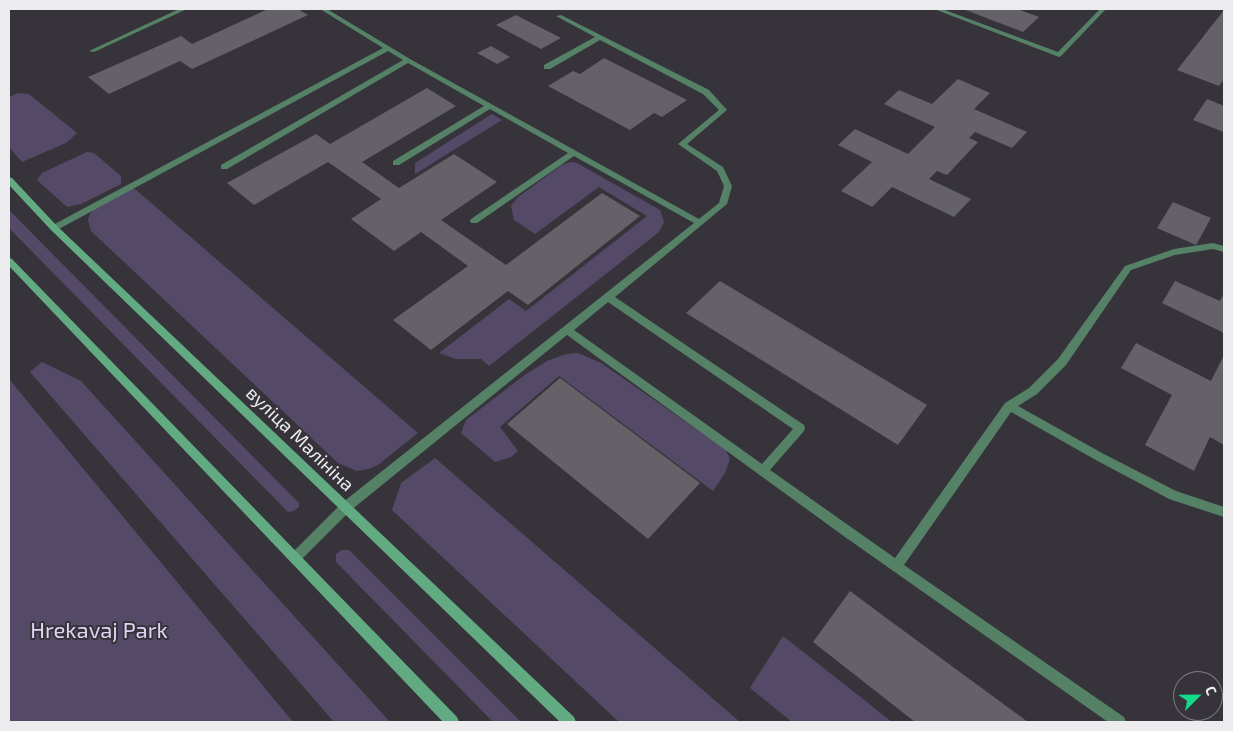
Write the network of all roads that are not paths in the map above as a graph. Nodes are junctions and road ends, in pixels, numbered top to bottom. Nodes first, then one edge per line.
1 (184, 9) edge
2 (323, 9) edge
3 (937, 9) edge
4 (1103, 9) edge
5 (559, 16) dead end
6 (600, 37) junction
7 (388, 48) junction
8 (92, 51) dead end
9 (408, 60) junction
10 (547, 67) dead end
11 (491, 105) junction
12 (574, 153) junction
13 (396, 163) dead end
14 (224, 167) dead end
15 (9, 180) edge
16 (474, 220) dead end
17 (700, 223) junction
18 (54, 228) junction
19 (1224, 249) edge
20 (9, 261) edge
21 (608, 297) junction
22 (566, 329) junction
23 (1010, 406) junction
24 (763, 470) junction
25 (346, 507) junction
26 (1224, 512) edge
27 (295, 558) junction
28 (896, 566) junction
29 (452, 722) edge
30 (569, 722) edge
31 (1119, 722) edge

1 - 8 lane
2 - 7 lane
3 - 4 lane
5 - 6 lane
6 - 10 lane
6 - 17 lane
7 - 9 lane
7 - 18 lane
9 - 11 lane
9 - 14 lane
11 - 12 lane
11 - 13 lane
12 - 16 lane
12 - 17 lane
15 - 18 main road, вуліца Малініна
17 - 21 lane
18 - 25 main road, вуліца Малініна
19 - 23 lane
20 - 27 main road
21 - 22 lane
21 - 24 lane
22 - 24 lane
22 - 25 lane
23 - 26 lane
23 - 28 lane
24 - 28 lane
25 - 27 lane
25 - 30 main road, вуліца Малініна
27 - 29 main road
28 - 31 lane

